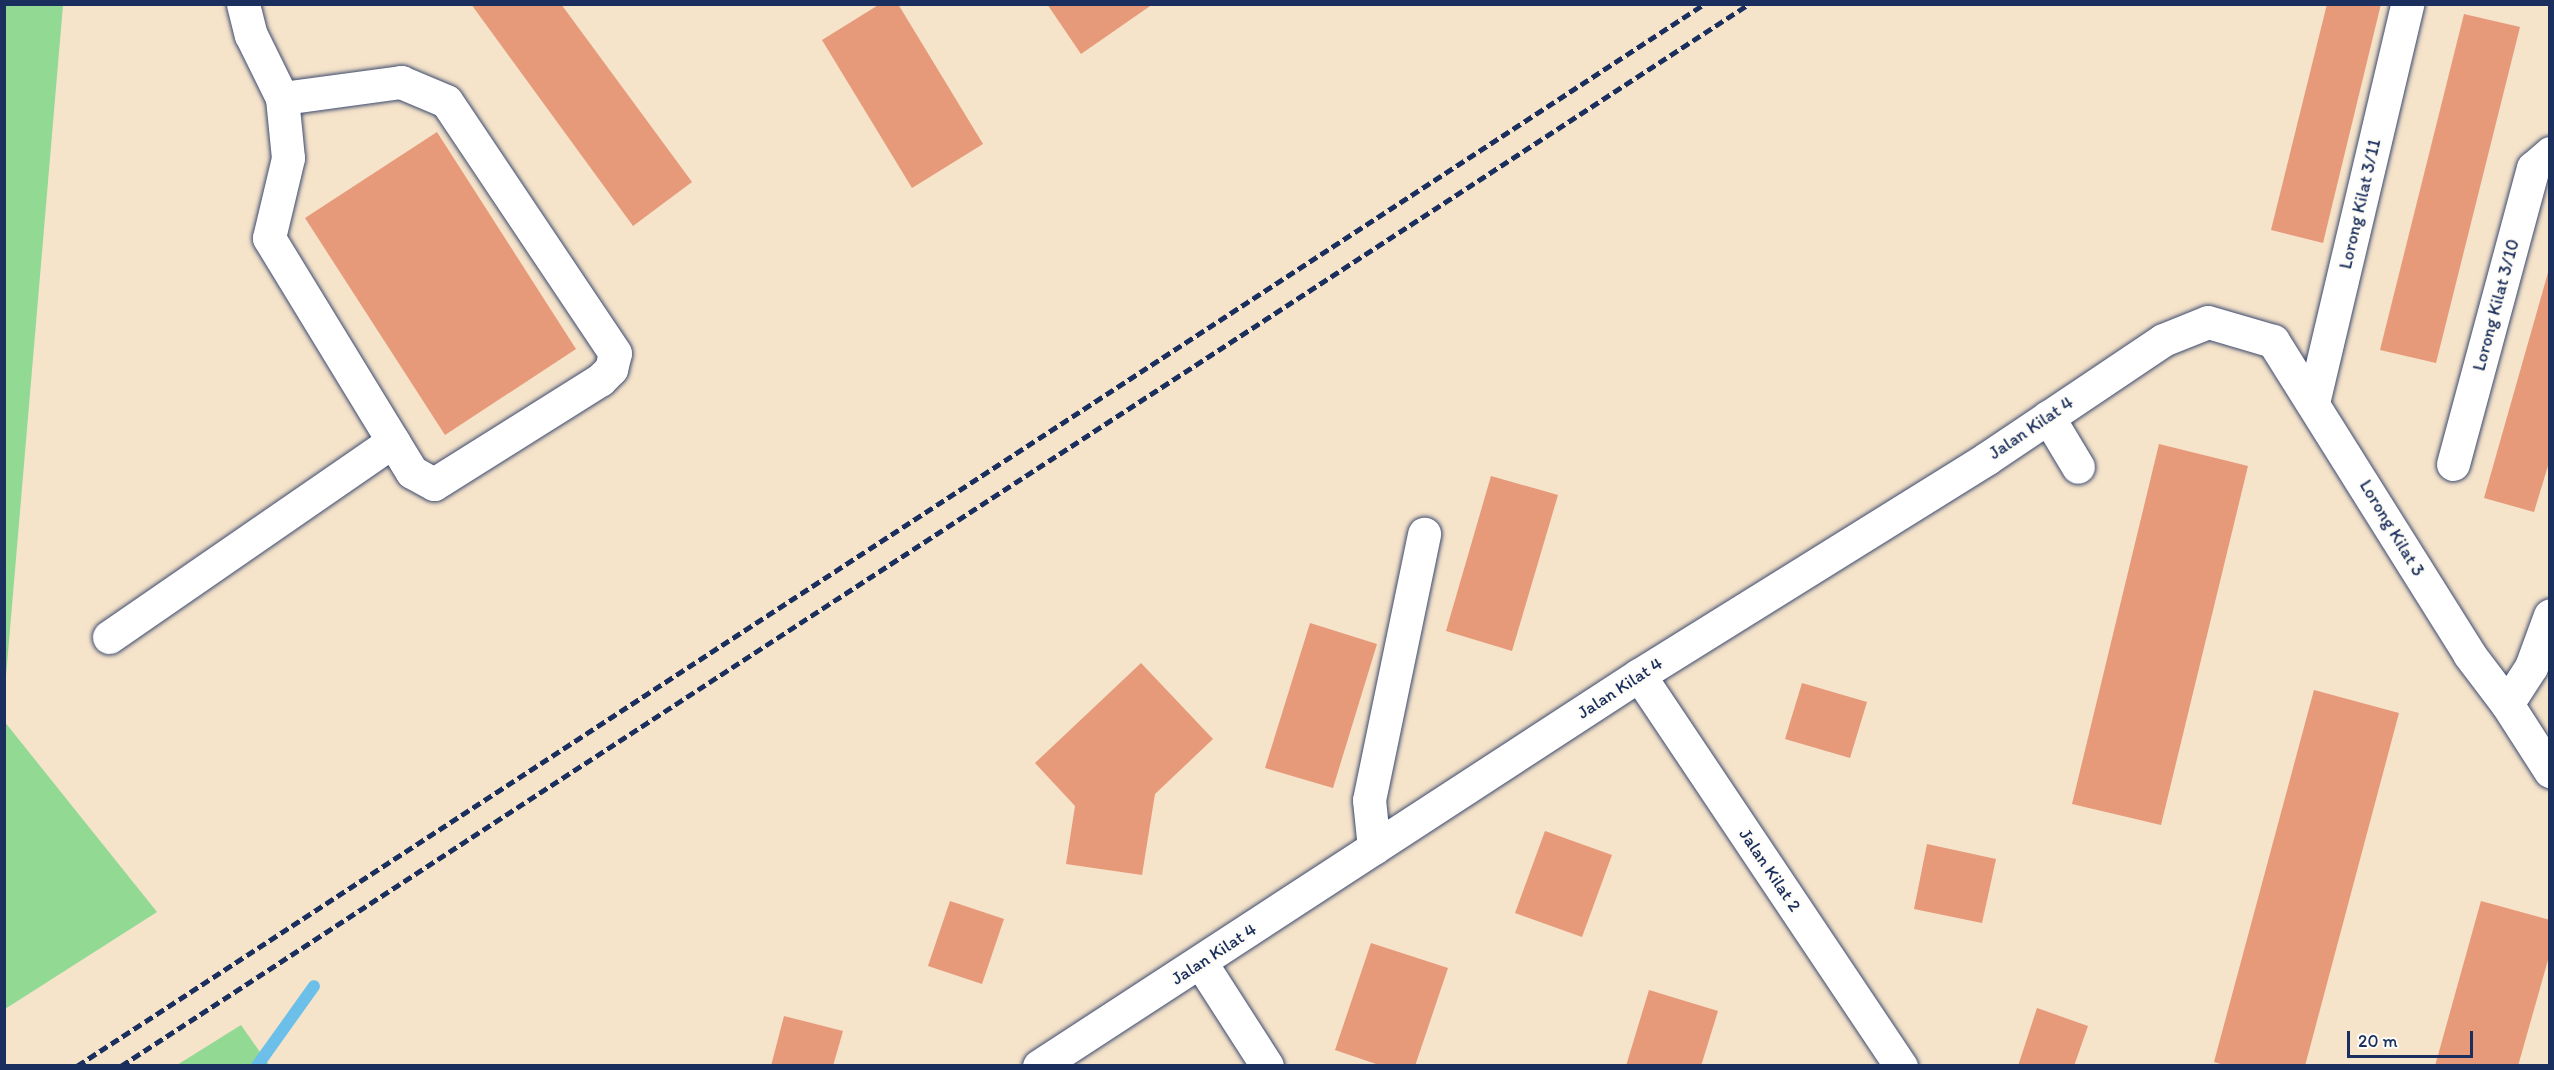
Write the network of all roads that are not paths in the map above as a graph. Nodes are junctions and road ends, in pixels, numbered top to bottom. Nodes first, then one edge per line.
1 (243, 4) edge
2 (2407, 4) edge
3 (282, 98) junction
4 (2550, 153) edge
5 (2208, 322) joint
6 (2313, 403) junction
7 (2048, 417) junction
8 (393, 441) junction
9 (2454, 464) dead end
10 (2078, 467) dead end
11 (1424, 534) dead end
12 (2550, 615) edge
13 (109, 638) dead end
14 (1639, 675) junction
15 (2507, 704) junction
16 (2550, 771) edge
17 (1374, 848) junction
18 (1201, 963) junction
19 (1038, 1065) edge
20 (1267, 1065) edge
21 (1901, 1065) edge

1 - 3 street
2 - 6 street, Lorong Kilat 3/11
3 - 8 street
3 - 8 street
4 - 9 street, Lorong Kilat 3/10
5 - 6 street, Lorong Kilat 3
5 - 7 street, Jalan Kilat 4
6 - 15 street, Lorong Kilat 3
7 - 10 street
7 - 14 street, Jalan Kilat 4
8 - 13 street
11 - 17 street
12 - 15 street
14 - 17 street, Jalan Kilat 4
14 - 21 street, Jalan Kilat 2
15 - 16 street, Lorong Kilat 3
17 - 18 street, Jalan Kilat 4
18 - 19 street, Jalan Kilat 4
18 - 20 street

